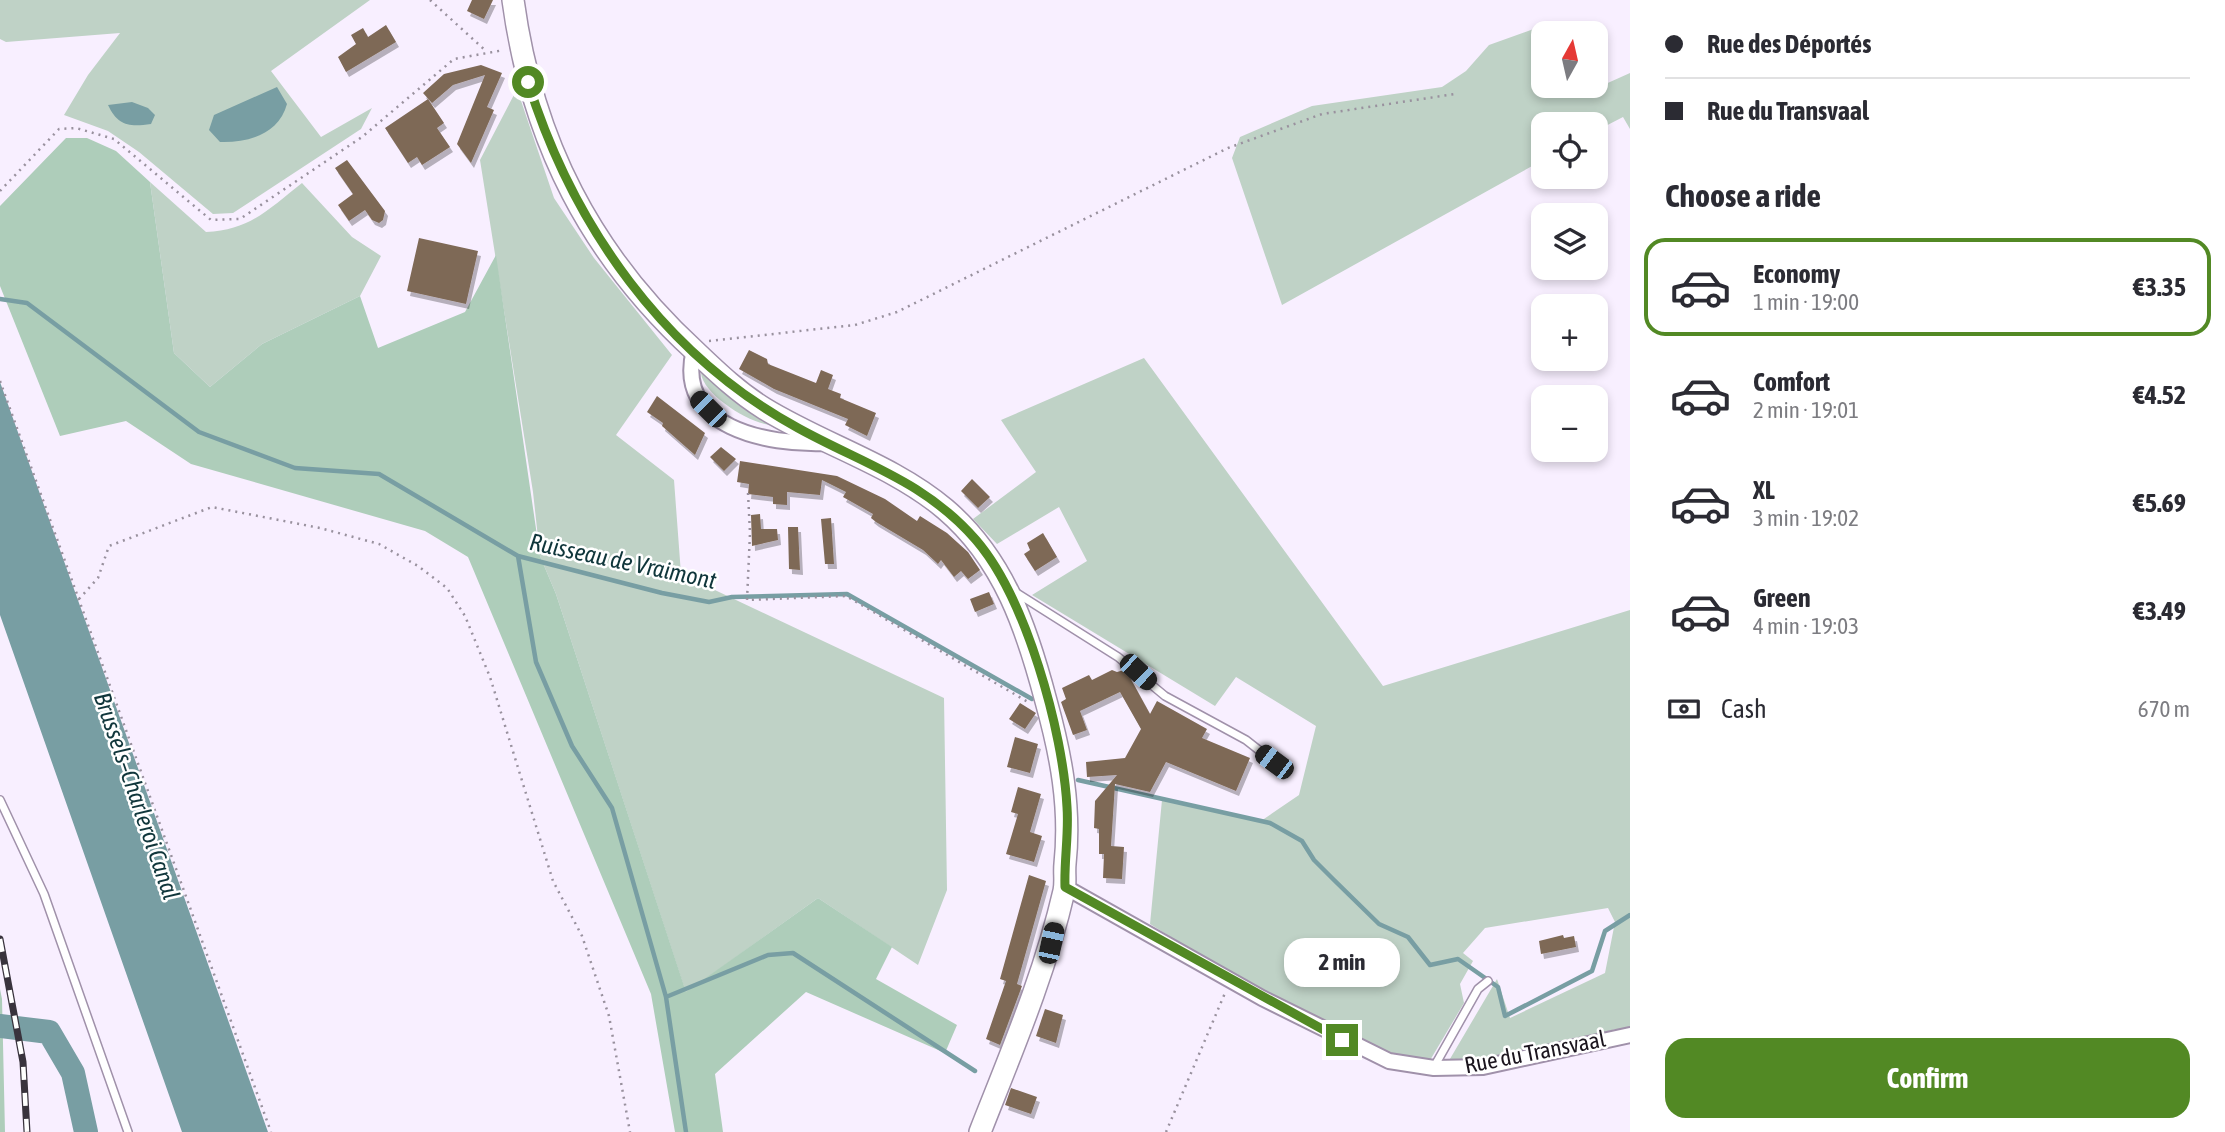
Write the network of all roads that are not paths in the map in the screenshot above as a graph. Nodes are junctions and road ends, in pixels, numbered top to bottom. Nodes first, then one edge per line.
1 (513, 0) edge
2 (694, 350) junction
3 (827, 443) junction
4 (1008, 588) junction
5 (1274, 762) dead end
6 (0, 800) edge
7 (1065, 887) junction
8 (1488, 981) dead end
9 (1630, 1035) edge
10 (1434, 1068) junction
11 (128, 1132) edge
12 (981, 1132) edge

1 - 2 street
2 - 3 street
2 - 3 street
3 - 4 street
4 - 5 lane
4 - 7 street
6 - 11 lane
7 - 10 street, Rue du Transvaal
7 - 12 street
8 - 10 lane
9 - 10 street, Rue du Transvaal

